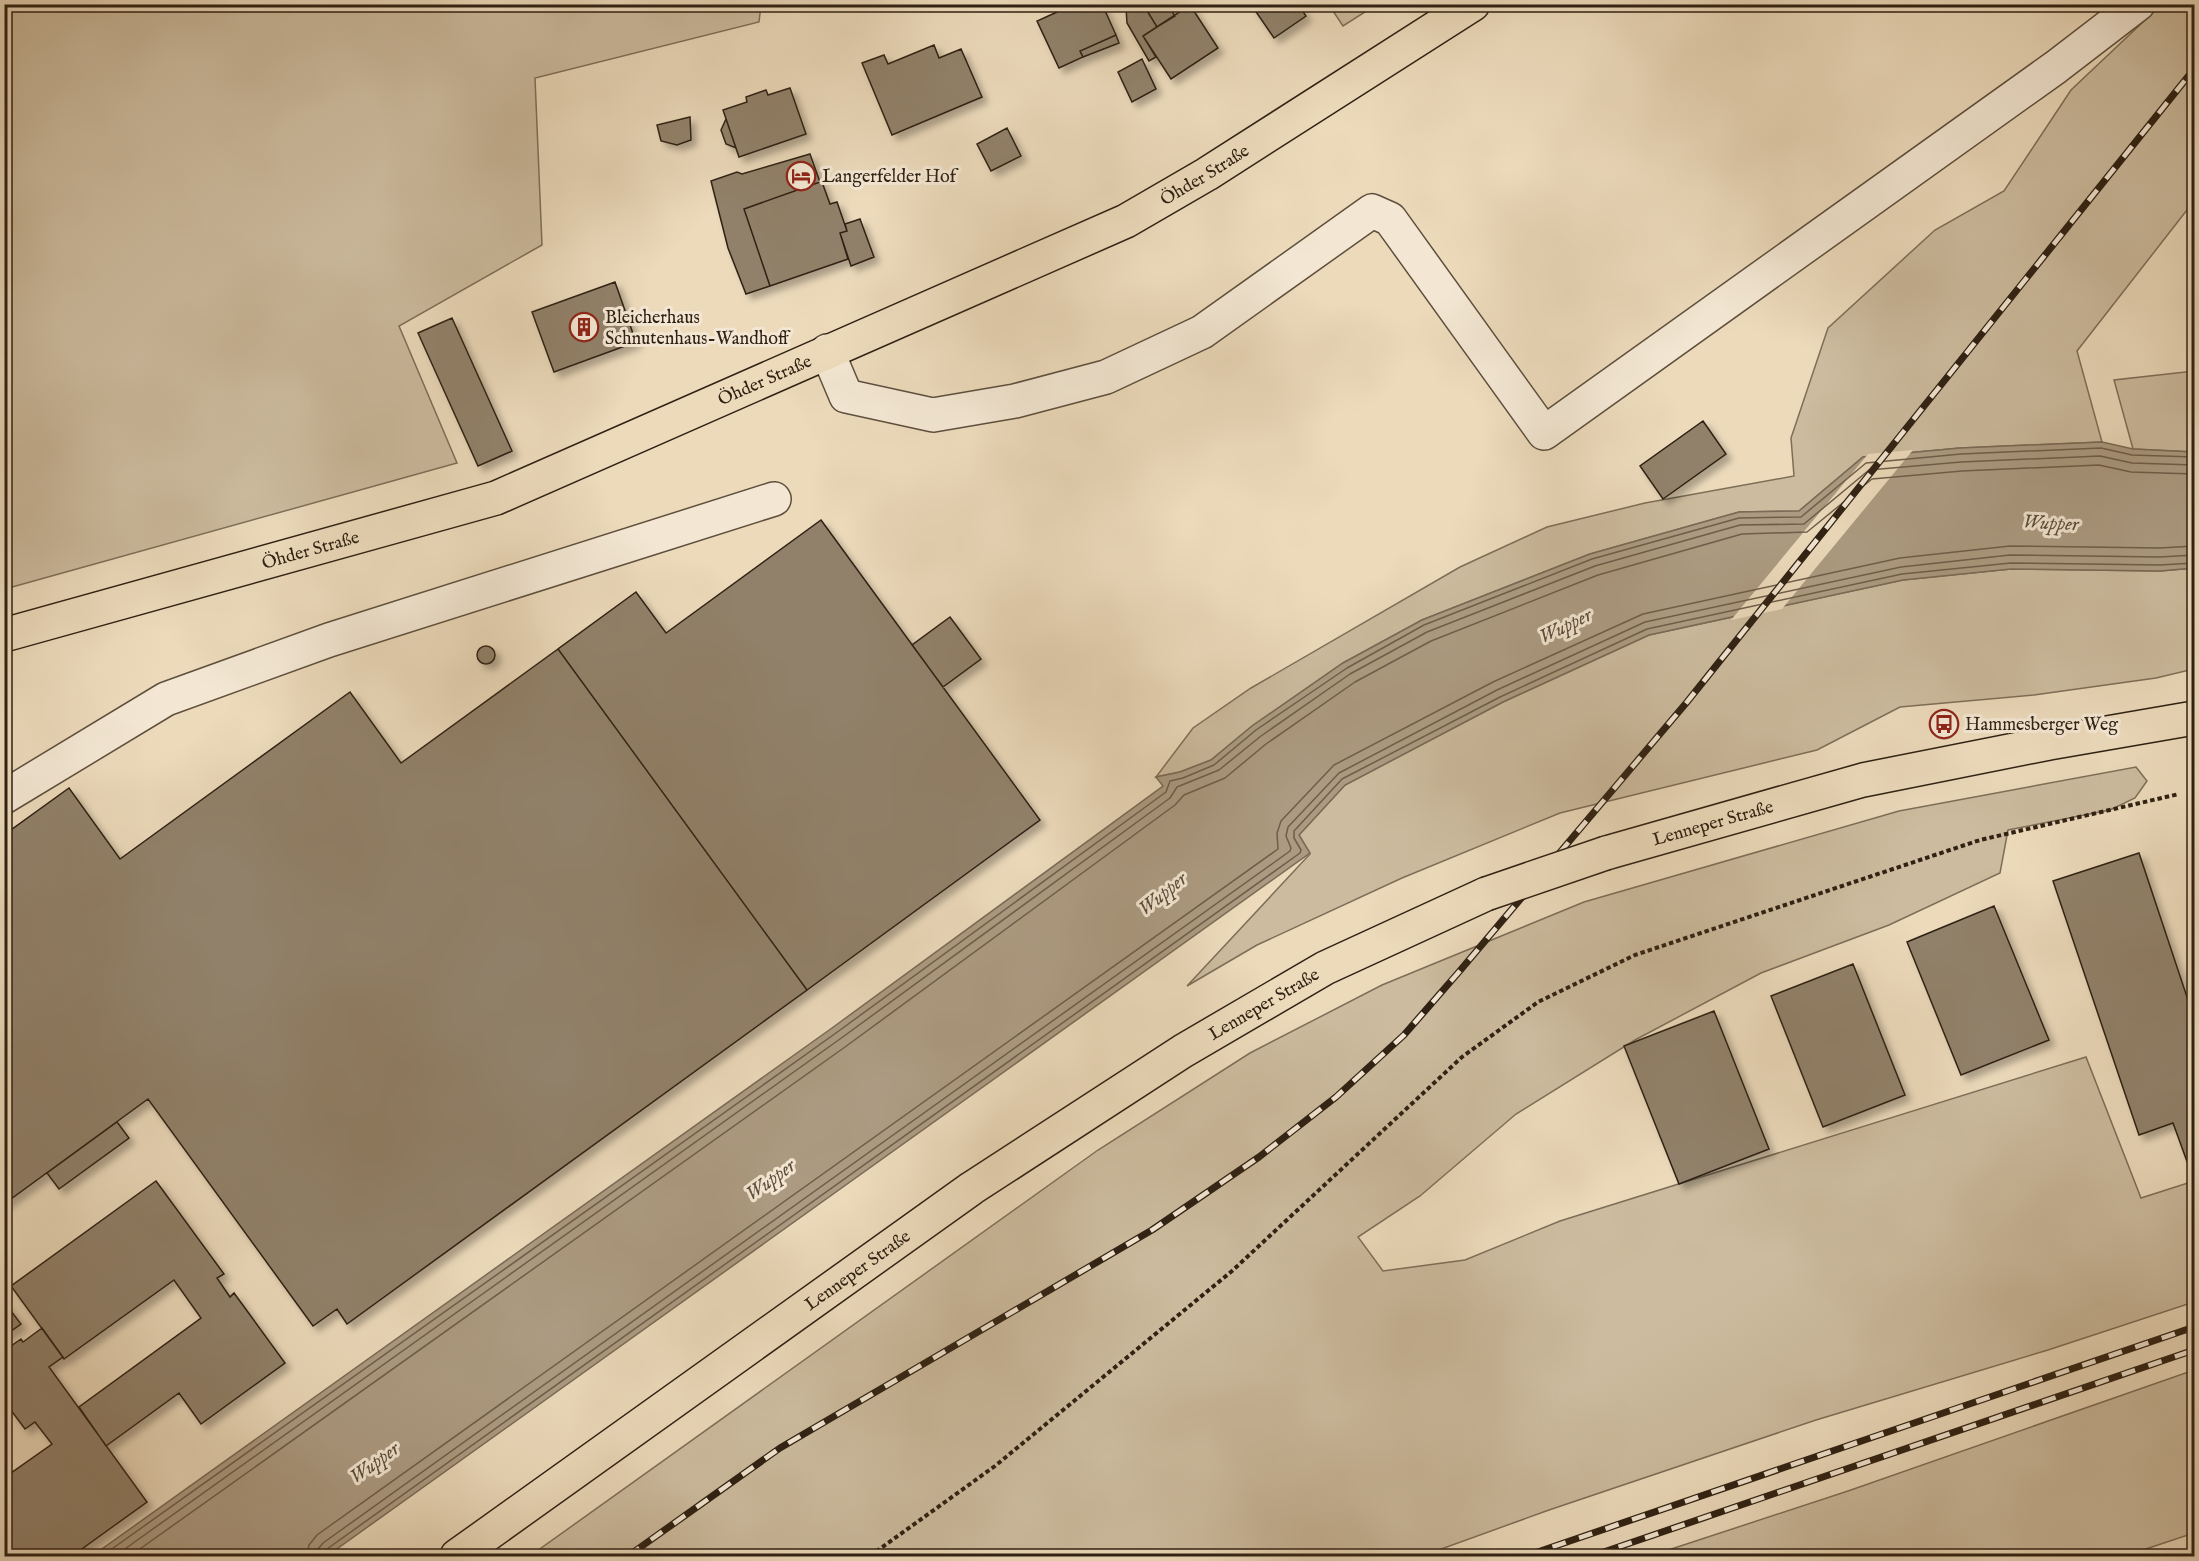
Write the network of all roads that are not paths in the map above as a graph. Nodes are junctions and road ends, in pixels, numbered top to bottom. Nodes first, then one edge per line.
1 (1473, 4) edge
2 (2138, 4) edge
3 (827, 351) junction
4 (774, 499) dead end
5 (4, 635) edge
6 (2194, 718) edge
7 (4, 797) edge
8 (457, 1557) edge

1 - 3 main road, Öhder Straße
2 - 3 lane
3 - 5 main road, Öhder Straße
4 - 7 lane
6 - 8 main road, Lenneper Straße, bridge

